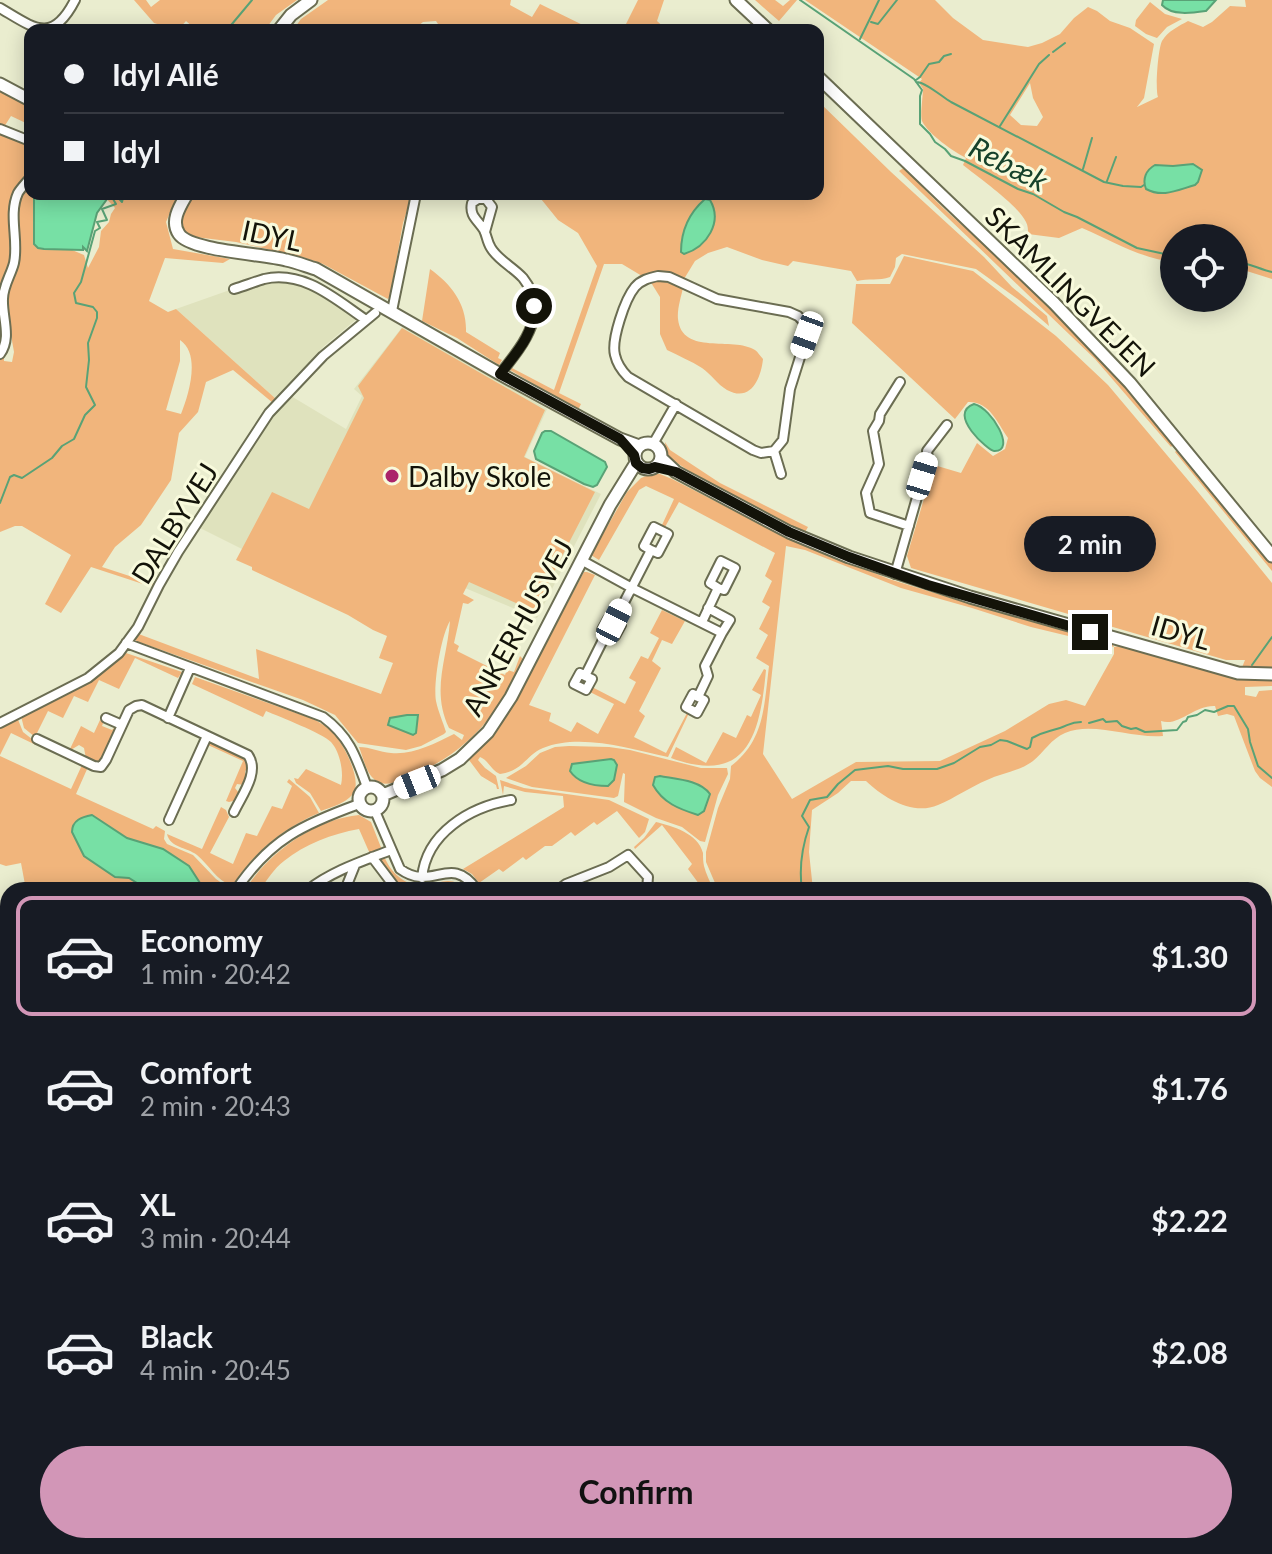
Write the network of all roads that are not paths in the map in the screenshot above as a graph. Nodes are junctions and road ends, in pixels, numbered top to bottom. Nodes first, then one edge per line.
1 (75, 0) edge
2 (311, 0) edge
3 (736, 0) edge
4 (0, 8) edge
5 (60, 22) joint
6 (29, 24) edge
7 (57, 24) edge
8 (284, 24) edge
9 (762, 24) edge
10 (824, 83) edge
11 (0, 84) edge
12 (24, 97) edge
13 (0, 129) edge
14 (24, 139) edge
15 (24, 186) edge
16 (184, 200) edge
17 (415, 200) edge
18 (485, 232) dead end
19 (234, 289) dead end
20 (392, 311) junction
21 (375, 313) dead end
22 (366, 320) junction
23 (0, 354) edge
24 (500, 374) junction
25 (900, 382) dead end
26 (676, 404) junction
27 (947, 425) dead end
28 (653, 444) joint
29 (774, 451) junction
30 (645, 460) junction
31 (781, 474) dead end
32 (909, 526) junction
33 (651, 550) dead end
34 (1272, 556) edge
35 (581, 560) junction
36 (895, 574) junction
37 (632, 588) junction
38 (718, 588) dead end
39 (708, 608) junction
40 (702, 622) junction
41 (722, 633) junction
42 (126, 643) junction
43 (190, 668) junction
44 (1272, 674) edge
45 (585, 676) dead end
46 (698, 697) dead end
47 (106, 718) dead end
48 (168, 718) junction
49 (0, 723) edge
50 (122, 725) junction
51 (207, 736) junction
52 (37, 739) dead end
53 (367, 787) junction
54 (500, 790) dead end
55 (383, 795) junction
56 (359, 804) junction
57 (375, 811) junction
58 (234, 812) dead end
59 (169, 820) dead end
60 (391, 850) junction
61 (372, 857) junction
62 (355, 865) junction
63 (422, 878) junction
64 (242, 882) edge
65 (320, 882) edge
66 (349, 882) edge
67 (391, 882) edge
68 (471, 882) edge
69 (571, 882) edge
70 (648, 882) edge

1 - 5 street
2 - 8 street
3 - 9 street
4 - 6 street
5 - 7 street
10 - 34 street, SKAMLINGVEJEN
11 - 12 street
13 - 14 street
15 - 23 street
16 - 20 street, IDYL
17 - 20 street
18 - 24 street
19 - 22 street
20 - 24 street, IDYL
21 - 22 street, DALBYVEJ
22 - 42 street, DALBYVEJ
24 - 30 street, IDYL
25 - 32 street
26 - 28 street
26 - 29 street
26 - 29 street
27 - 32 street
28 - 30 street
29 - 31 street
30 - 35 street, ANKERHUSVEJ
30 - 36 street, IDYL
32 - 36 street
33 - 37 street
35 - 37 street
35 - 55 street, ANKERHUSVEJ
36 - 44 street, IDYL
37 - 40 street
37 - 45 street
38 - 39 street
39 - 40 street
39 - 41 street
40 - 41 street
41 - 46 street
42 - 43 street
42 - 49 street, DALBYVEJ
43 - 48 street
43 - 53 street
47 - 50 street
48 - 50 street
48 - 51 street
50 - 52 street
51 - 58 street
51 - 59 street
53 - 55 street
53 - 56 street
54 - 63 street
55 - 57 street
56 - 57 street
56 - 64 street
57 - 60 street
60 - 61 street
60 - 63 street
61 - 62 street
61 - 67 street
62 - 65 street
62 - 66 street
63 - 68 street
69 - 70 street

